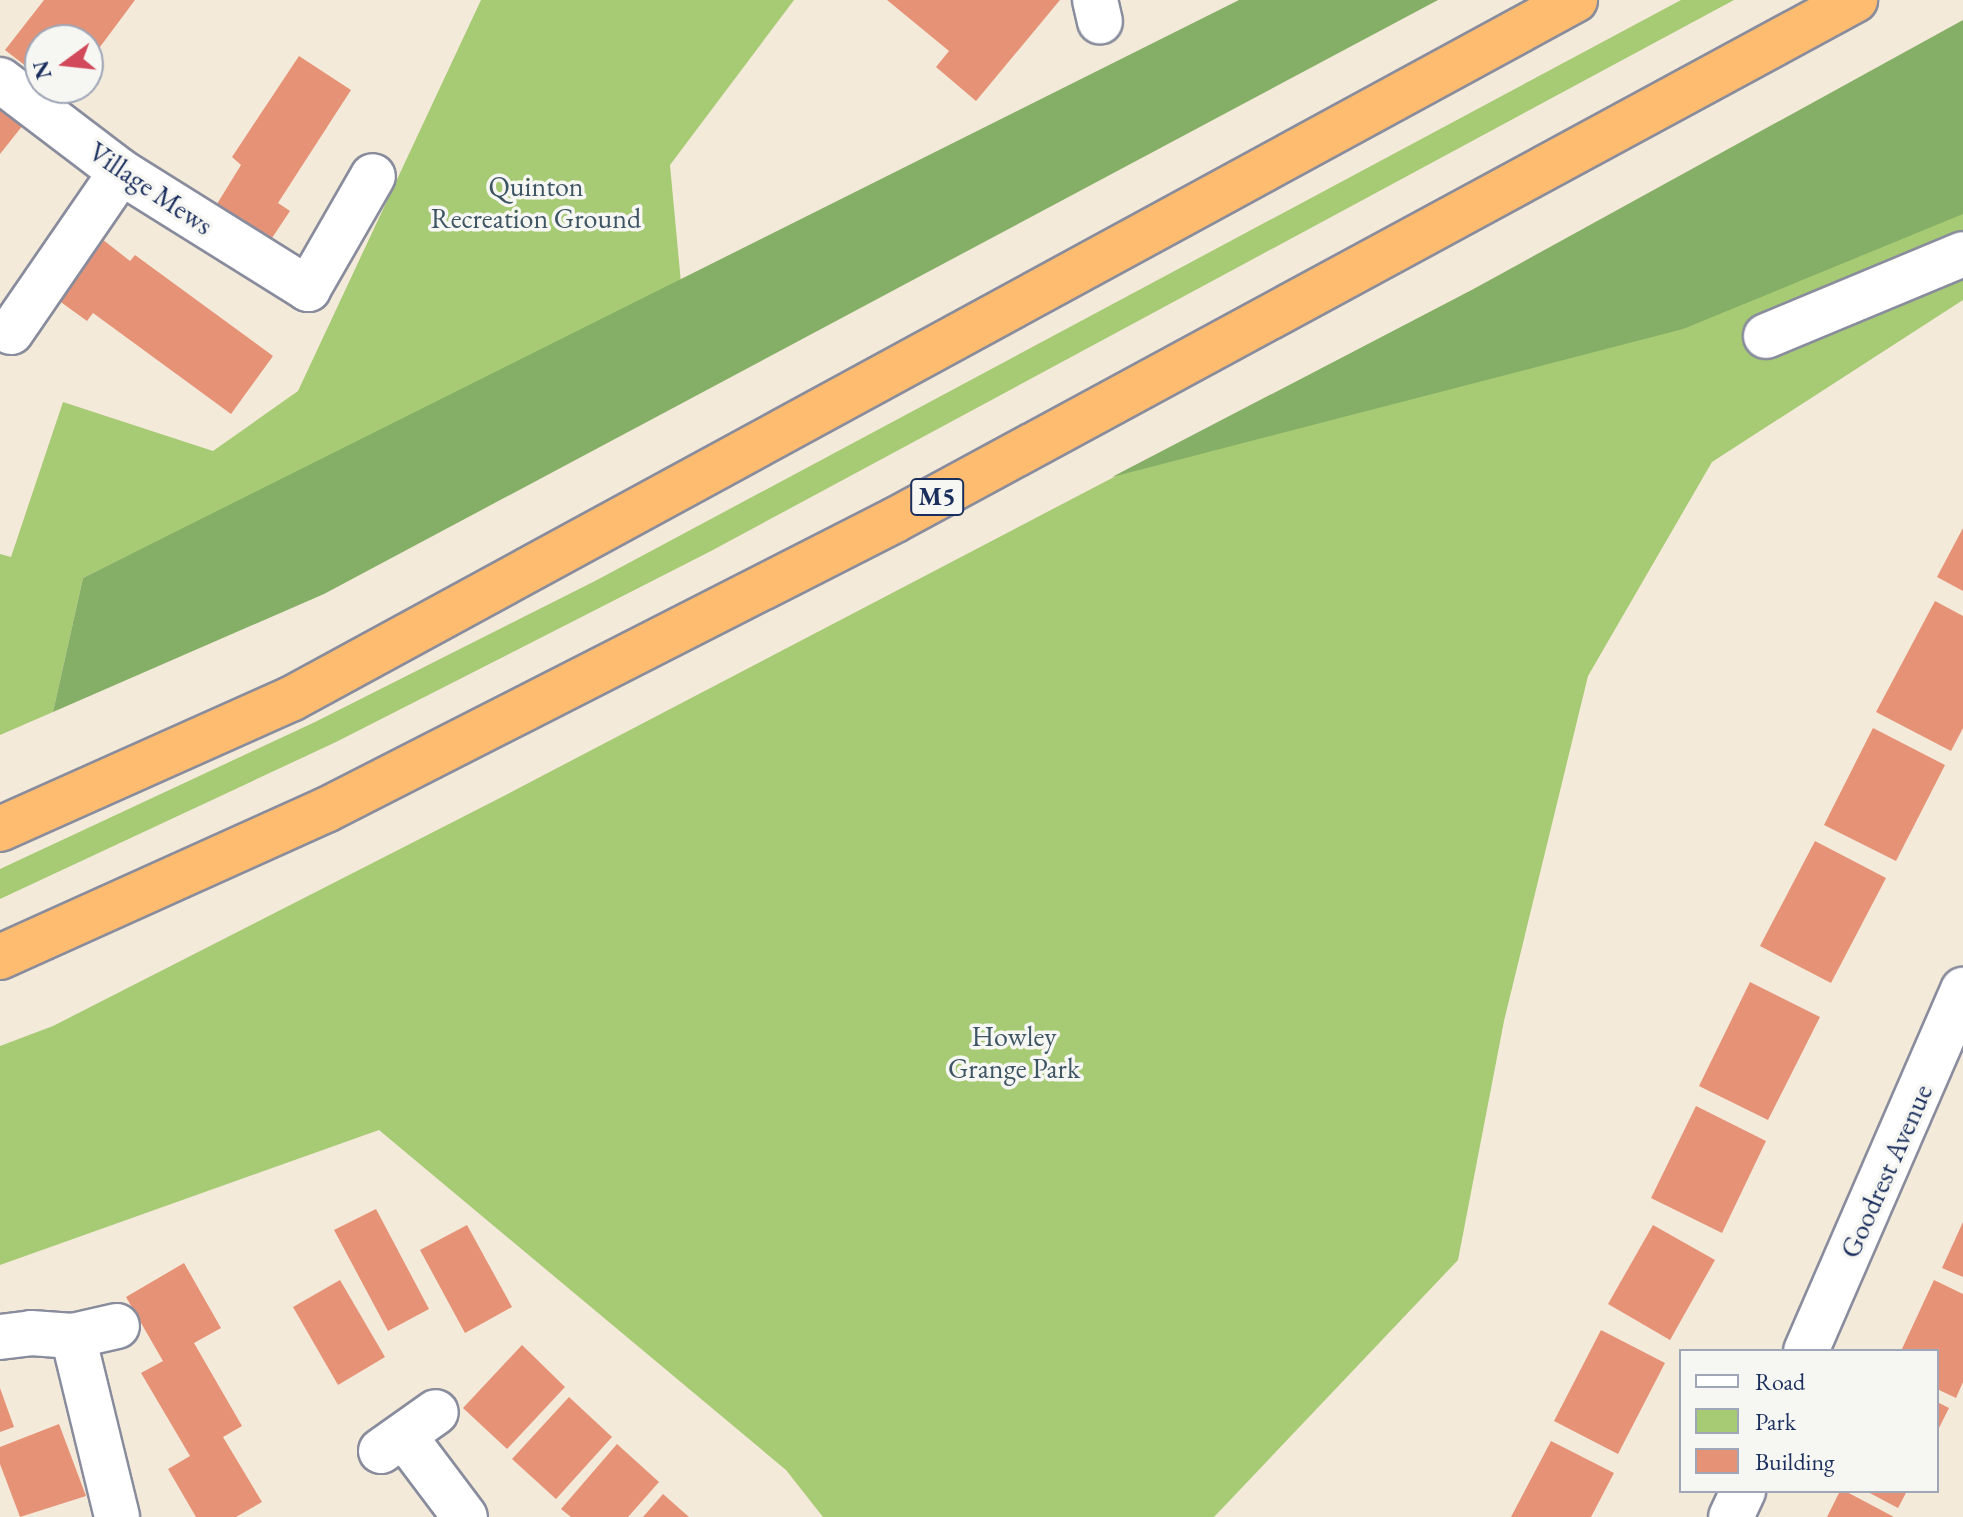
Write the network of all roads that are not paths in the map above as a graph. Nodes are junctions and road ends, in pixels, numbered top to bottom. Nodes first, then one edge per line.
1 (1575, 0) edge
2 (1855, 0) edge
3 (0, 80) edge
4 (121, 172) junction
5 (373, 176) dead end
6 (1963, 254) edge
7 (11, 332) dead end
8 (1766, 336) dead end
9 (0, 829) edge
10 (0, 957) edge
11 (1963, 990) edge
12 (117, 1326) dead end
13 (73, 1336) junction
14 (0, 1337) edge
15 (1807, 1349) edge
16 (406, 1433) dead end
17 (1742, 1493) edge
18 (117, 1517) edge
19 (465, 1517) edge
20 (1731, 1517) edge

1 - 9 highway
2 - 10 highway, M5
3 - 4 street, Village Mews
4 - 5 street, Village Mews
4 - 7 street
6 - 8 street
11 - 15 street, Goodrest Avenue
12 - 13 street
13 - 14 street
13 - 18 street
16 - 19 street
17 - 20 street

